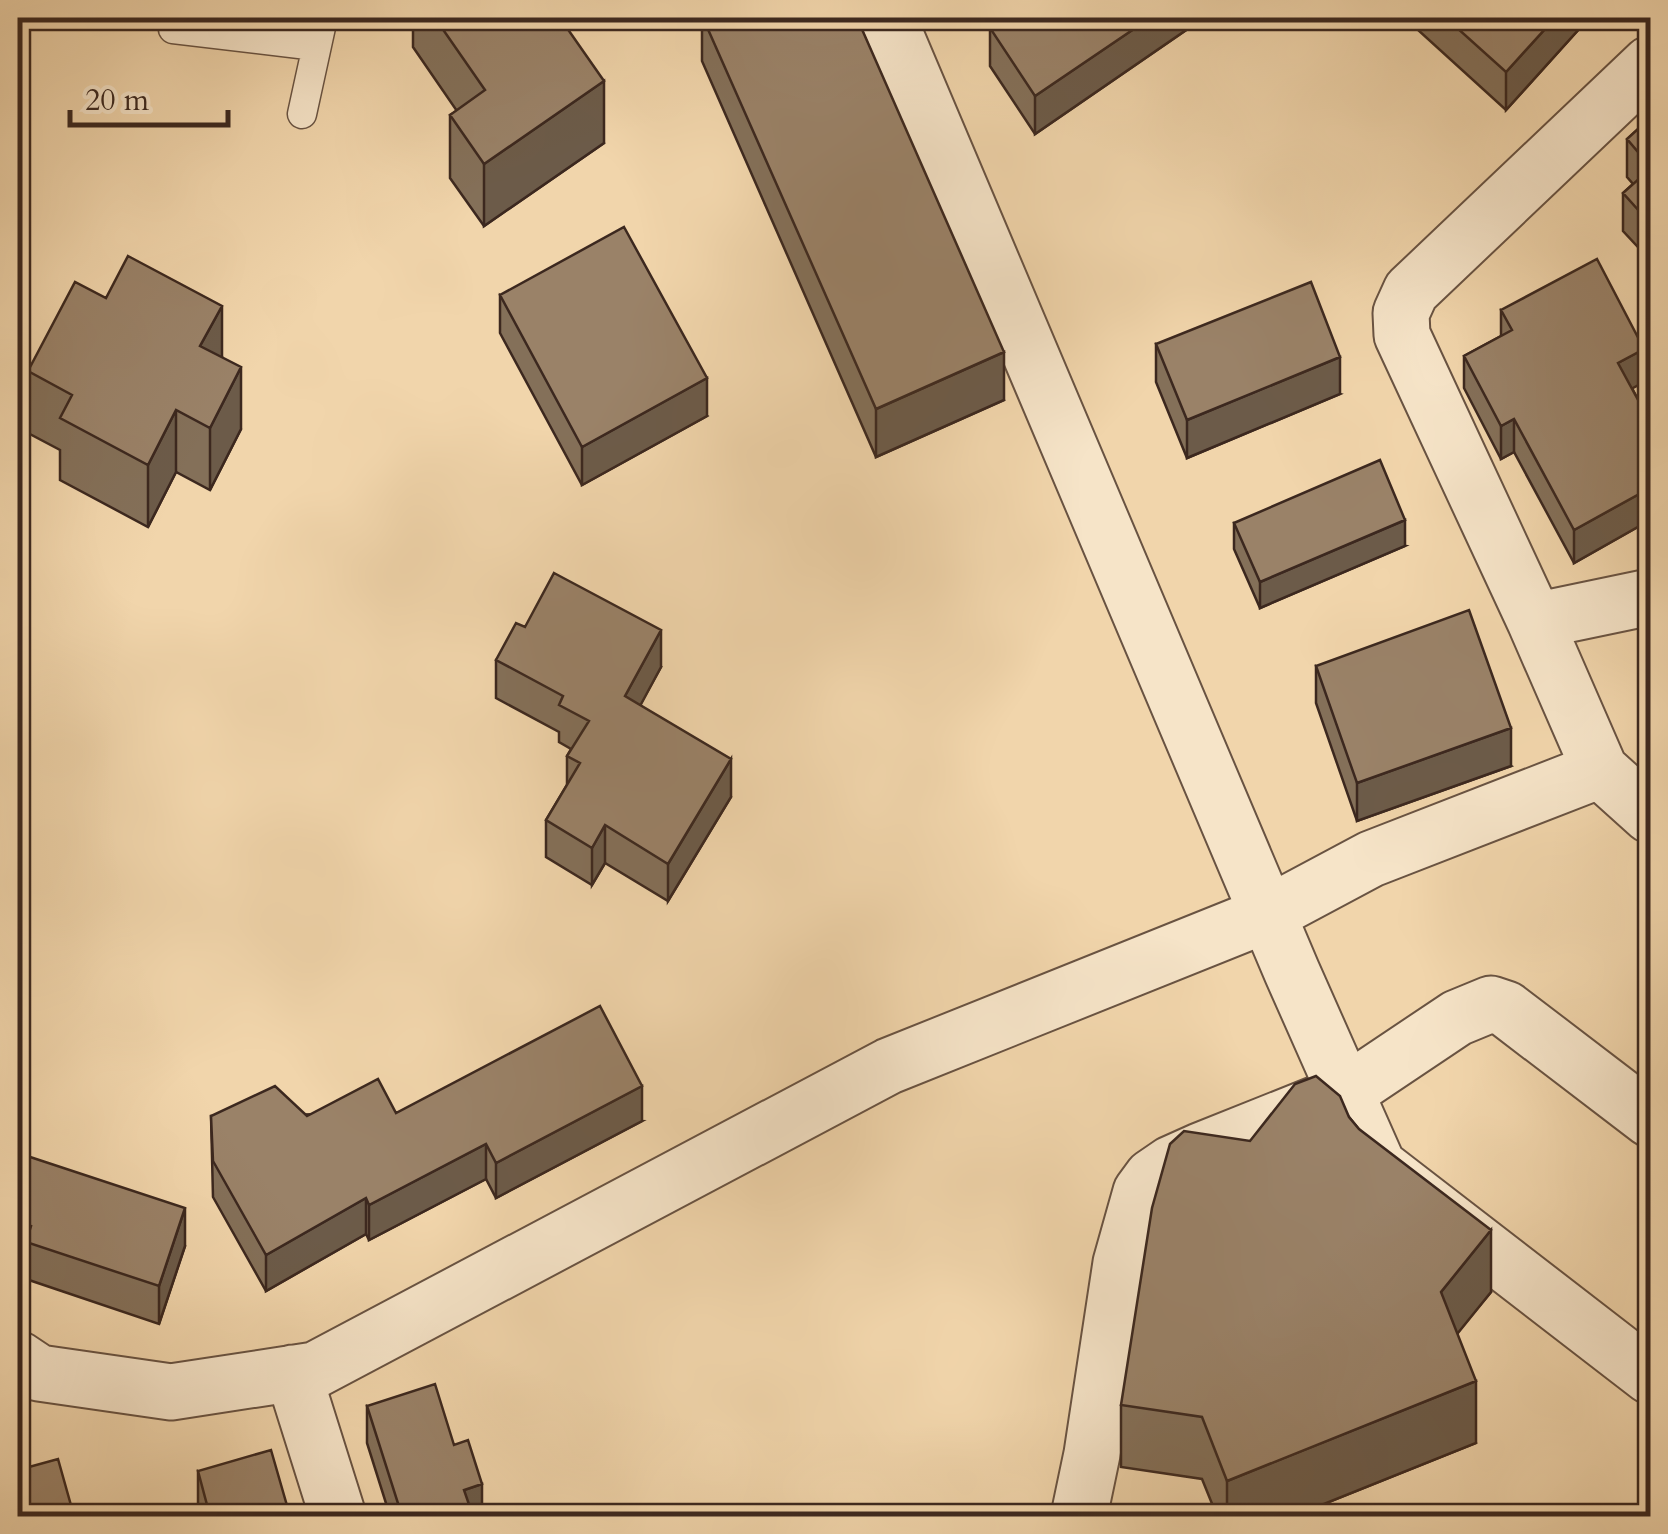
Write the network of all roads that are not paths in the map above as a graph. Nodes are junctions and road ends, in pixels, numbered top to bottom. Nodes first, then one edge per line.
1 (323, 18) edge
2 (888, 18) edge
3 (173, 29) dead end
4 (316, 46) junction
5 (1650, 64) edge
6 (302, 114) dead end
7 (1650, 597) edge
8 (1535, 621) junction
9 (1600, 770) junction
10 (1650, 816) edge
11 (1268, 914) junction
12 (1345, 1094) junction
13 (1650, 1120) edge
14 (18, 1359) edge
15 (292, 1373) junction
16 (1650, 1376) edge
17 (338, 1516) edge
18 (1079, 1516) edge

1 - 4 lane
2 - 11 street
3 - 4 lane
4 - 6 lane
5 - 8 street
7 - 8 street
8 - 9 street
9 - 10 street
9 - 11 street
11 - 12 street
11 - 15 street
12 - 13 street
12 - 16 street
12 - 18 street
14 - 15 street
15 - 17 street

